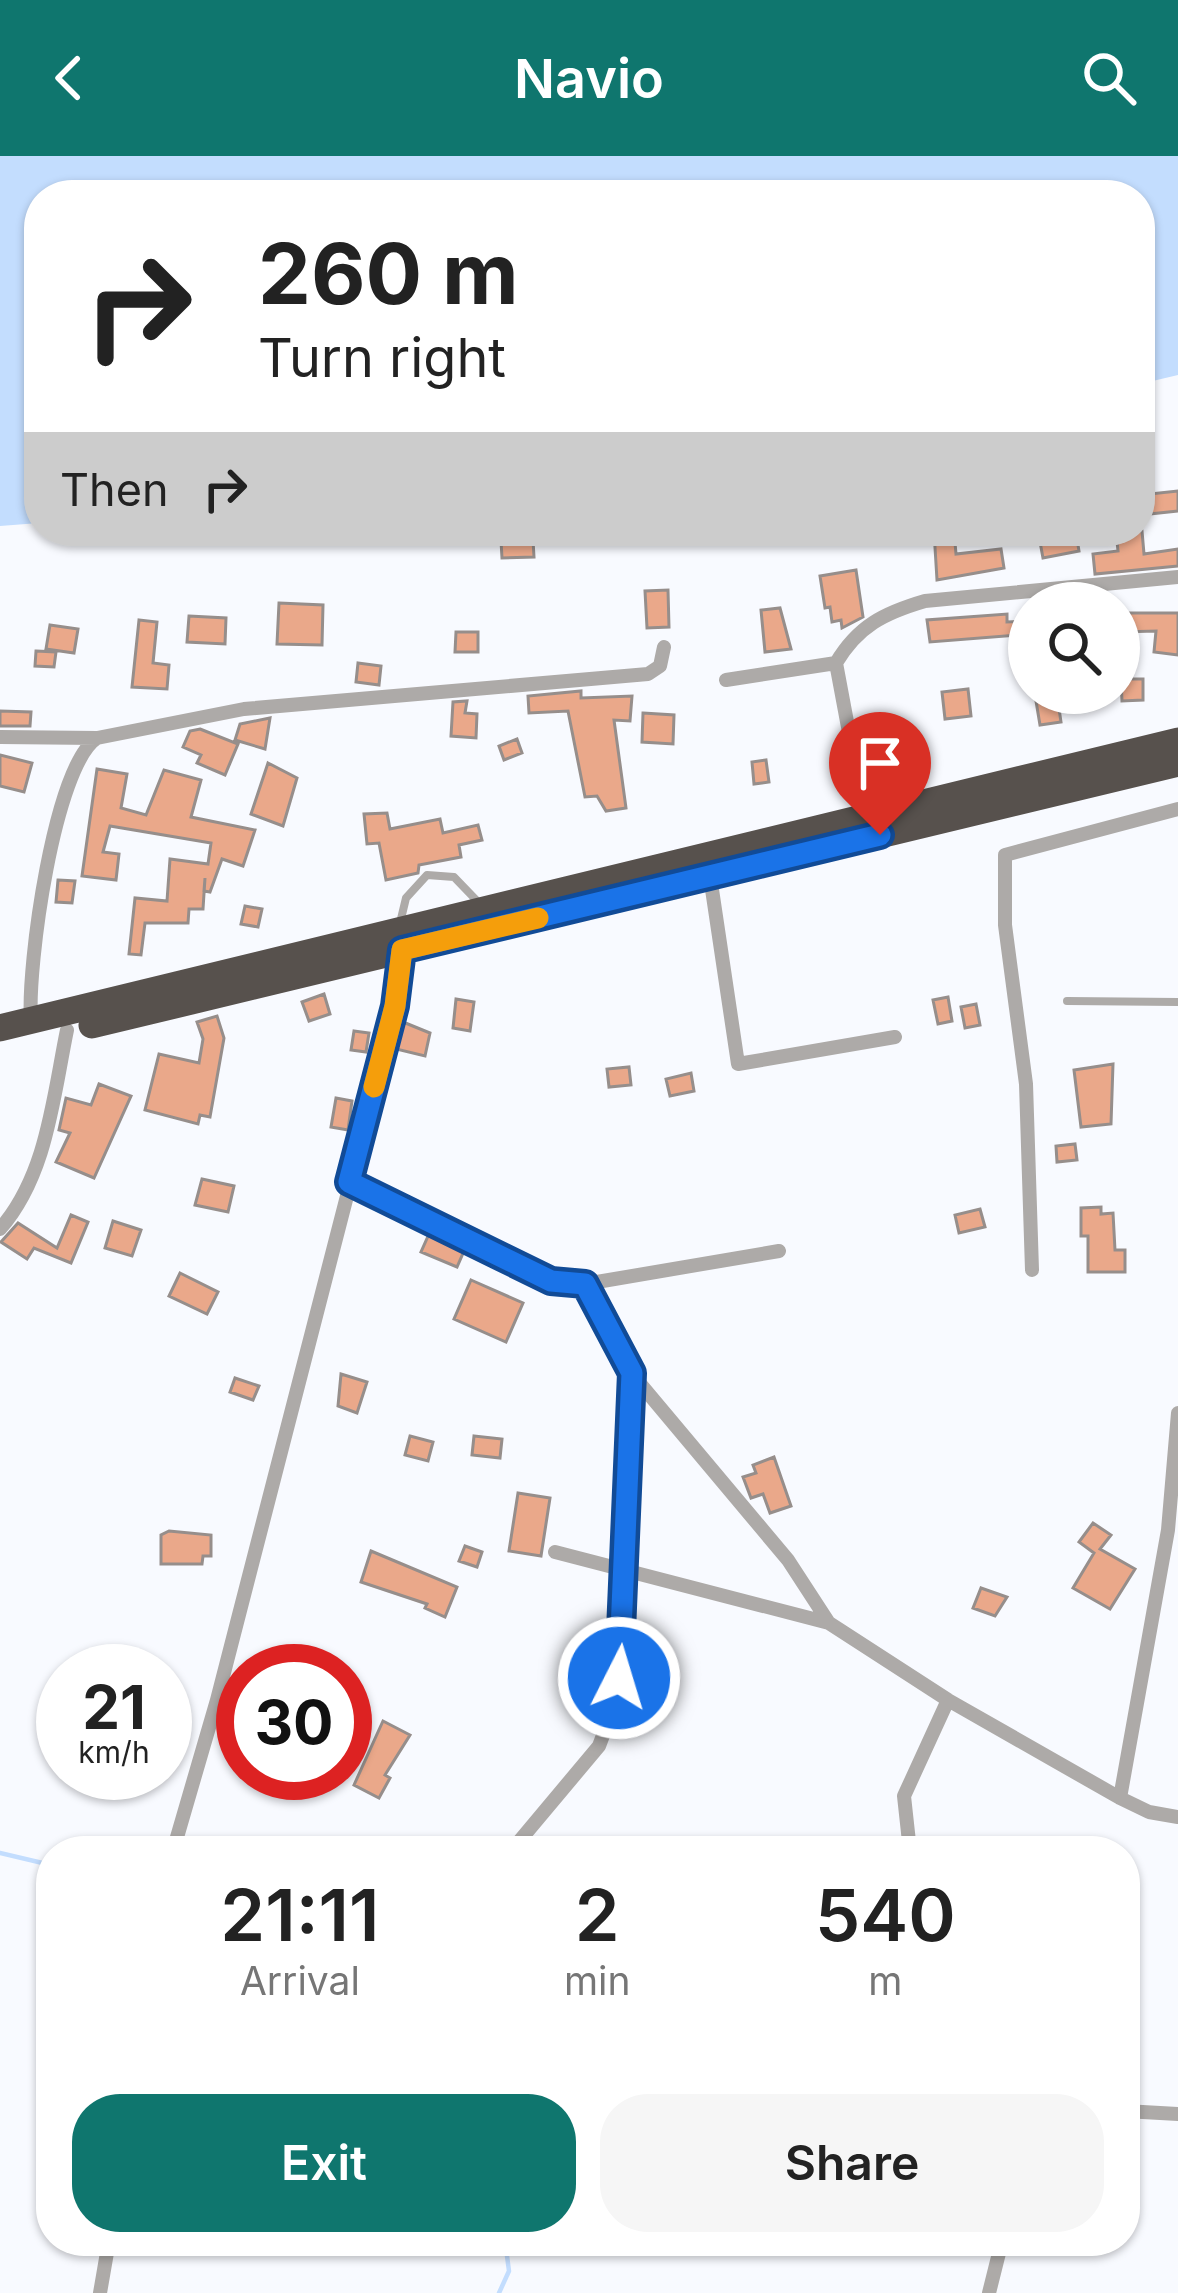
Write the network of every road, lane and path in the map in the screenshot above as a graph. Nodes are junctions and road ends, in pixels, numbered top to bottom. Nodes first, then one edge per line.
1 (1178, 577) edge
2 (664, 647) dead end
3 (836, 663) junction
4 (726, 680) dead end
5 (0, 737) edge
6 (97, 738) junction
7 (1178, 741) edge
8 (1178, 763) edge
9 (1178, 808) edge
10 (865, 818) junction
11 (710, 876) junction
12 (484, 910) junction
13 (400, 940) junction
14 (1067, 1001) dead end
15 (1178, 1001) edge
16 (31, 1020) junction
17 (0, 1028) edge
18 (68, 1030) junction
19 (895, 1037) dead end
20 (0, 1047) edge
21 (349, 1182) junction
22 (0, 1228) edge
23 (779, 1251) dead end
24 (1032, 1270) dead end
25 (585, 1284) junction
26 (632, 1373) junction
27 (1178, 1413) edge
28 (1173, 1529) edge
29 (555, 1552) dead end
30 (626, 1570) junction
31 (829, 1623) junction
32 (948, 1700) junction
33 (1120, 1798) junction
34 (1178, 1817) edge
35 (176, 1836) edge
36 (523, 1836) edge
37 (908, 1836) edge
38 (1140, 2112) edge
39 (1178, 2114) edge
40 (106, 2256) edge
41 (998, 2256) edge
42 (100, 2293) edge
43 (989, 2293) edge

1 - 3 street
2 - 6 street
3 - 4 street
3 - 10 street
5 - 6 street
6 - 16 street
7 - 10 highway
8 - 11 highway
9 - 24 street
10 - 12 highway
11 - 13 highway
11 - 19 street
12 - 13 highway
12 - 13 lane
13 - 16 highway
13 - 18 highway
13 - 21 street
14 - 15 lane
16 - 17 highway
18 - 20 highway
18 - 22 street
21 - 25 street
21 - 35 street
23 - 25 street
25 - 26 street
26 - 30 street
26 - 31 street
27 - 28 street
28 - 33 street
29 - 30 street
30 - 31 street
30 - 36 street
31 - 32 street
32 - 33 street
32 - 37 street
33 - 34 street
38 - 39 street
40 - 42 street
41 - 43 street

